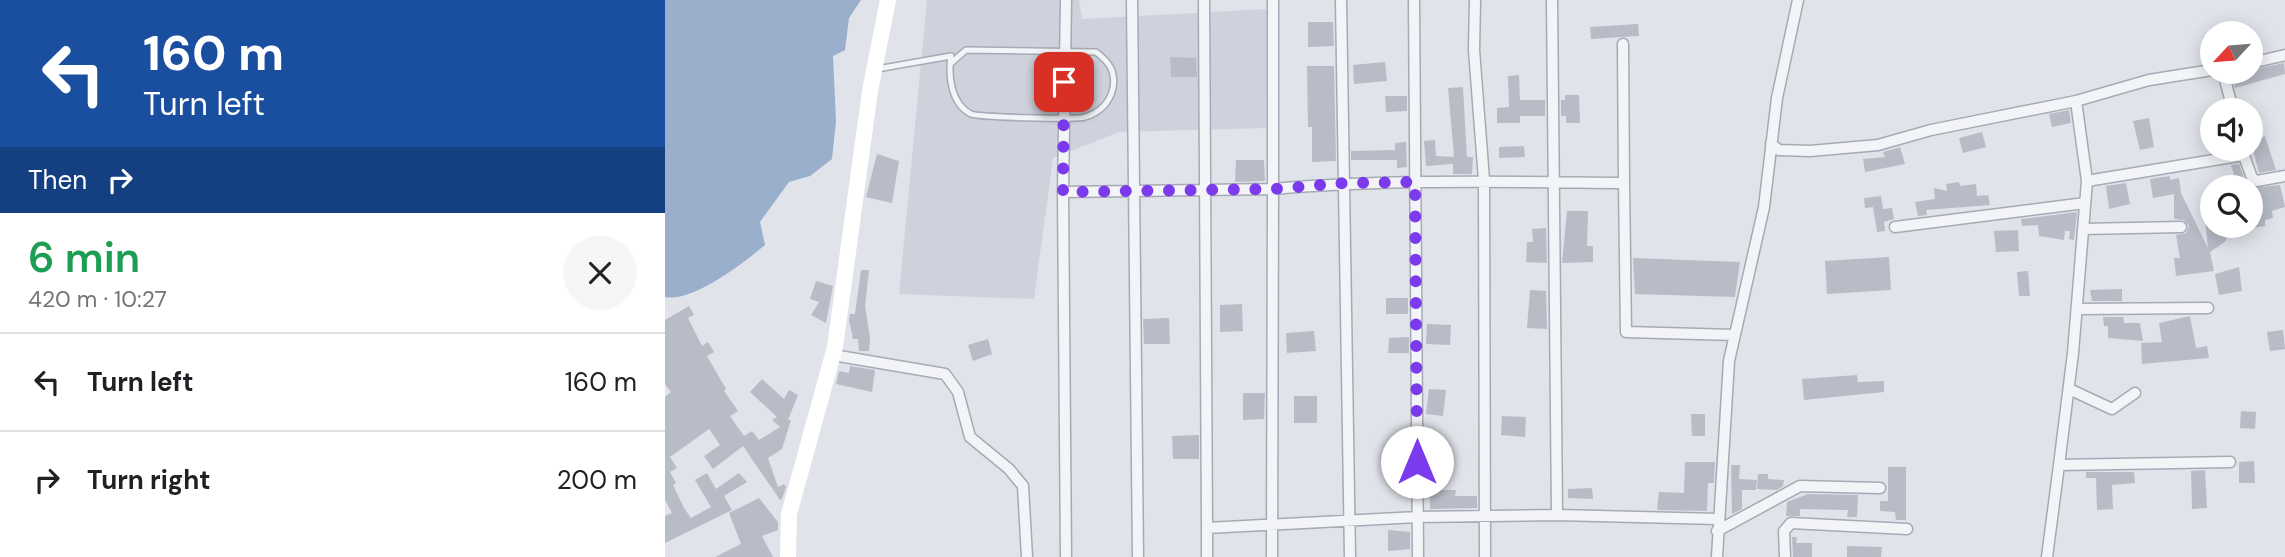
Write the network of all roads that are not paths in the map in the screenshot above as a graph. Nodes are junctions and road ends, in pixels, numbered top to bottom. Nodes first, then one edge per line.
1 (888, 0) edge
2 (1066, 0) edge
3 (1132, 0) edge
4 (1204, 0) edge
5 (1273, 0) edge
6 (1341, 0) edge
7 (1414, 0) edge
8 (1475, 0) edge
9 (1552, 0) edge
10 (1798, 0) edge
11 (1623, 44) dead end
12 (2285, 55) edge
13 (2263, 60) edge
14 (950, 64) junction
15 (874, 69) junction
16 (2200, 72) edge
17 (2076, 101) junction
18 (1771, 144) junction
19 (2200, 160) edge
20 (2246, 161) edge
21 (2285, 176) edge
22 (1484, 180) junction
23 (2087, 181) junction
24 (1415, 182) junction
25 (1345, 183) junction
26 (1556, 183) junction
27 (1624, 183) junction
28 (1206, 189) junction
29 (1273, 189) junction
30 (1132, 191) junction
31 (1063, 192) junction
32 (2085, 202) junction
33 (1895, 227) dead end
34 (2181, 227) dead end
35 (2083, 229) junction
36 (2208, 308) dead end
37 (2077, 309) junction
38 (1735, 335) junction
39 (833, 355) junction
40 (2069, 388) junction
41 (2135, 393) dead end
42 (2230, 462) dead end
43 (2059, 465) junction
44 (1880, 488) dead end
45 (1557, 515) junction
46 (1484, 516) junction
47 (1418, 517) junction
48 (1718, 519) junction
49 (1350, 522) junction
50 (1272, 526) junction
51 (1207, 528) junction
52 (1907, 529) dead end
53 (1717, 531) junction
54 (787, 557) edge
55 (1027, 557) edge
56 (1066, 557) edge
57 (1138, 557) edge
58 (1207, 557) edge
59 (1272, 557) edge
60 (1350, 557) edge
61 (1418, 557) edge
62 (1485, 557) edge
63 (1717, 557) edge
64 (1784, 557) edge
65 (2047, 557) edge

1 - 15 street
2 - 31 street
3 - 30 street
4 - 28 street
5 - 29 street
6 - 25 street
7 - 24 street
8 - 22 street
9 - 26 street
10 - 18 street
11 - 27 street
12 - 13 street
14 - 14 lane
14 - 15 lane
15 - 39 street
16 - 17 street
17 - 18 street
17 - 23 street
18 - 38 street
19 - 23 street
20 - 21 street
22 - 24 street
22 - 26 street
22 - 46 street
23 - 32 street
24 - 25 street
24 - 47 street
25 - 29 street
25 - 49 street
26 - 27 street
26 - 45 street
27 - 38 street
28 - 29 street
28 - 30 street
28 - 51 street
29 - 50 street
30 - 31 street
30 - 57 street
31 - 56 street
32 - 33 street
32 - 35 street
34 - 35 street
35 - 37 street
36 - 37 street
37 - 40 street
38 - 48 street
39 - 54 street
39 - 55 street
40 - 41 street
40 - 43 street
42 - 43 street
43 - 65 street
44 - 53 street
45 - 46 street
45 - 48 street
46 - 47 street
46 - 62 street
47 - 49 street
47 - 61 street
48 - 53 street
49 - 50 street
49 - 60 street
50 - 51 street
50 - 59 street
51 - 58 street
52 - 64 street
53 - 63 street

